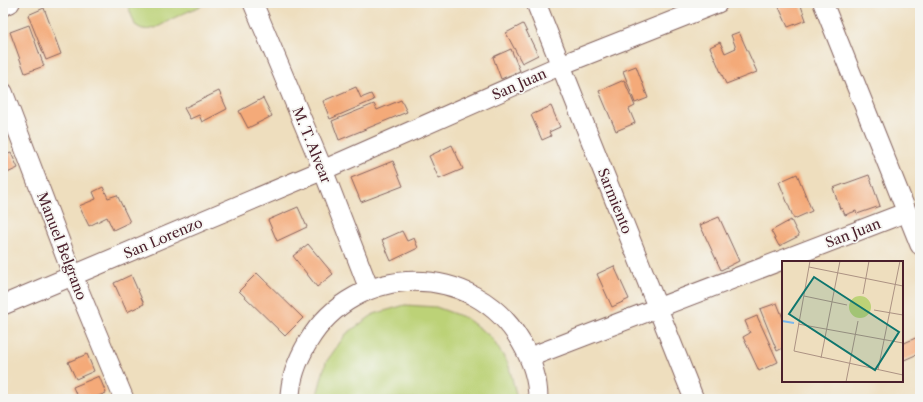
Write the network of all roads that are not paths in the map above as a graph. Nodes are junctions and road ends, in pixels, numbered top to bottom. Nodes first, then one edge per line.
1 (10, 3) edge
2 (253, 3) edge
3 (536, 3) edge
4 (718, 3) edge
5 (823, 3) edge
6 (3, 6) edge
7 (561, 66) junction
8 (3, 92) edge
9 (323, 170) junction
10 (907, 212) junction
11 (920, 245) edge
12 (73, 276) junction
13 (369, 289) junction
14 (3, 305) edge
15 (658, 308) junction
16 (530, 357) junction
17 (124, 399) edge
18 (290, 399) edge
19 (538, 399) edge
20 (694, 399) edge

1 - 6 street
2 - 9 street, M. T. Alvear
3 - 7 street, Sarmiento
4 - 7 street, San Juan
5 - 10 street
7 - 9 street, San Juan
7 - 15 street, Sarmiento
8 - 12 street, Manuel Belgrano
9 - 12 street, San Lorenzo
9 - 13 street, M. T. Alvear
10 - 11 street
10 - 15 street, San Juan
12 - 14 street, San Lorenzo
12 - 17 street, Manuel Belgrano
13 - 16 street
13 - 18 street
15 - 16 street, San Juan
15 - 20 street, Sarmiento
16 - 19 street

